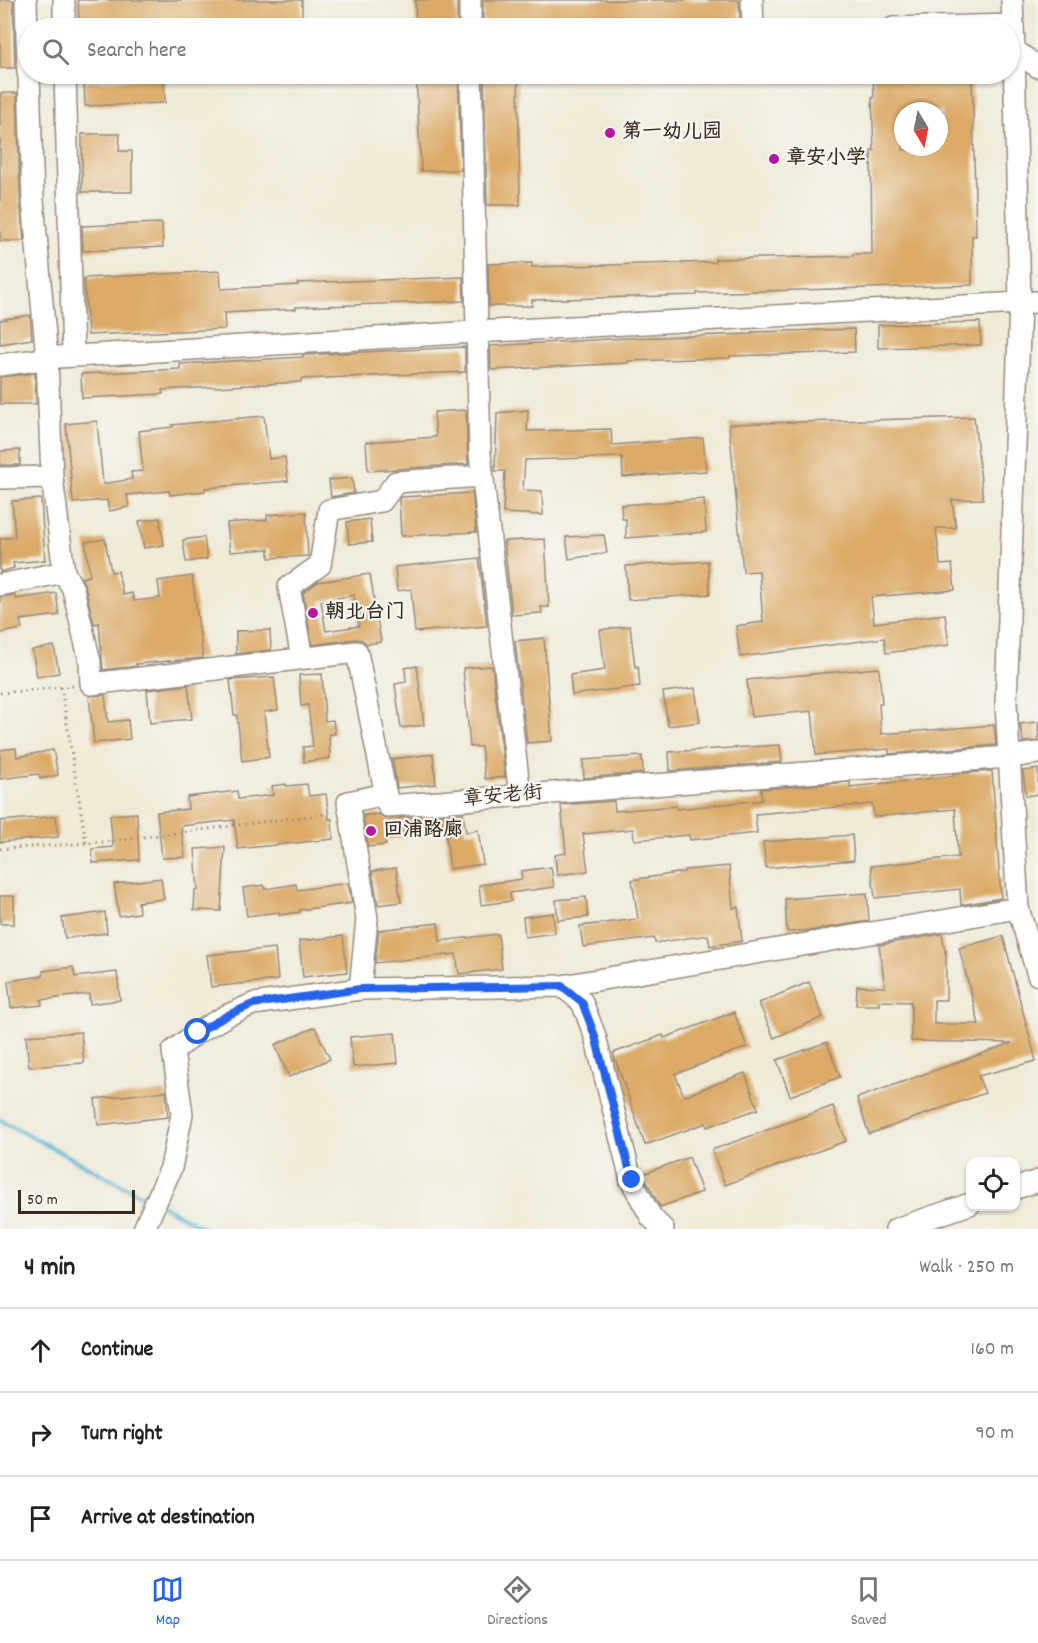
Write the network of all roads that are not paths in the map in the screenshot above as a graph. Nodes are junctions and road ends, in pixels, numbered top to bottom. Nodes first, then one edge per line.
1 (26, 0) edge
2 (64, 0) edge
3 (470, 0) edge
4 (752, 0) edge
5 (1012, 0) edge
6 (26, 18) edge
7 (64, 18) edge
8 (470, 18) edge
9 (753, 18) edge
10 (1013, 18) edge
11 (1020, 54) edge
12 (1038, 67) edge
13 (28, 84) edge
14 (65, 84) edge
15 (471, 84) edge
16 (1016, 84) edge
17 (1029, 303) edge
18 (476, 332) junction
19 (73, 356) junction
20 (47, 359) junction
21 (0, 365) edge
22 (482, 476) junction
23 (52, 477) junction
24 (0, 478) edge
25 (64, 572) junction
26 (0, 585) edge
27 (302, 658) junction
28 (1038, 753) edge
29 (1008, 757) junction
30 (520, 796) junction
31 (387, 800) junction
32 (1018, 908) junction
33 (1038, 975) edge
34 (562, 986) junction
35 (360, 989) junction
36 (1038, 1180) edge
37 (1020, 1187) edge
38 (966, 1205) edge
39 (145, 1228) edge
40 (663, 1229) edge
41 (896, 1229) edge

1 - 6 street
2 - 7 street
3 - 8 street
4 - 9 street
5 - 10 street
11 - 12 street
13 - 20 street
14 - 19 street
15 - 18 street
16 - 17 street
17 - 18 street
17 - 29 street
18 - 19 street
18 - 22 street
19 - 20 street
20 - 21 street
20 - 23 street
22 - 27 street
22 - 30 street
23 - 24 street
23 - 25 street
25 - 26 street
25 - 27 street
27 - 31 street
28 - 29 street, 章安老街
29 - 30 street, 章安老街
29 - 32 street
30 - 31 street, 章安老街
31 - 35 street, 章安老街
32 - 33 street
32 - 34 street
34 - 35 street
34 - 40 street
35 - 39 street
36 - 37 street
38 - 41 street

